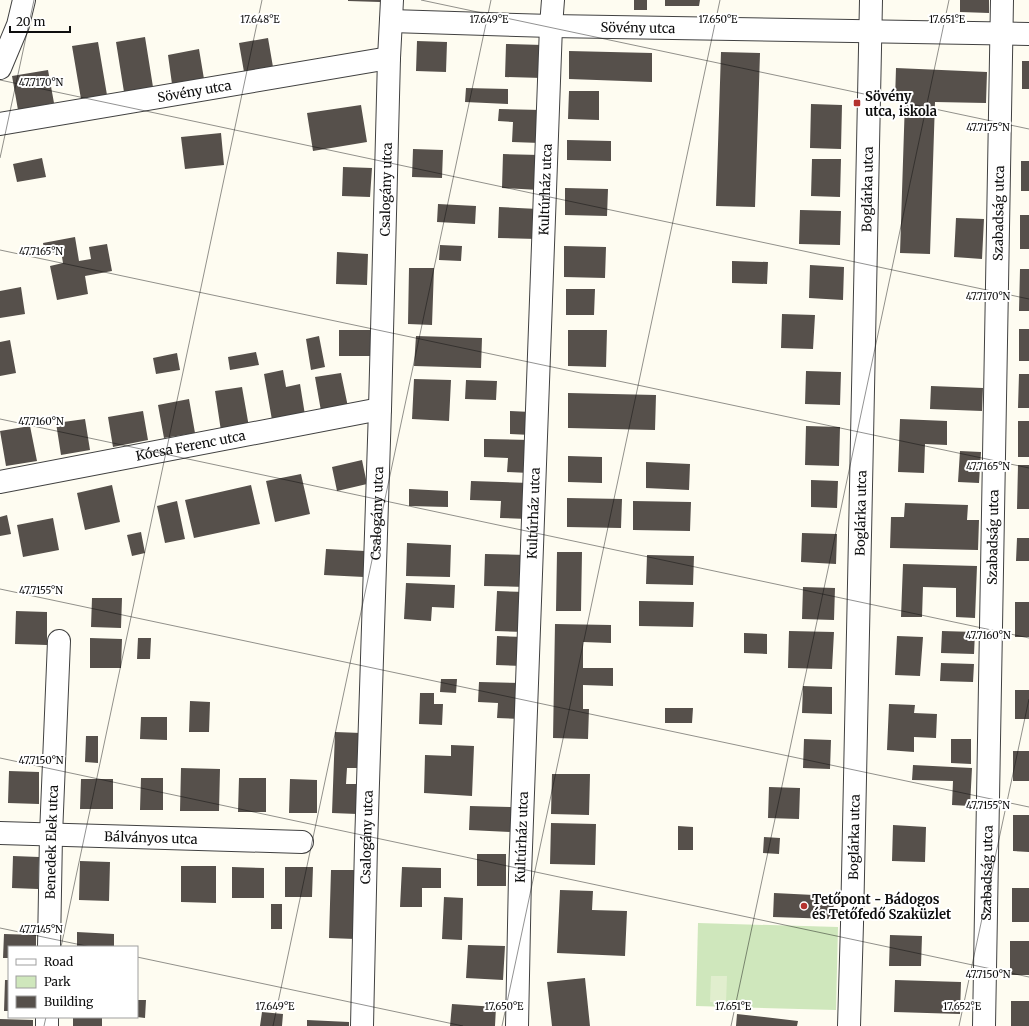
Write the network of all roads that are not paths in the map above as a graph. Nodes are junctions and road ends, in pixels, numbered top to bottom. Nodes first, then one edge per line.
1 (24, 0) edge
2 (553, 0) edge
3 (871, 0) edge
4 (1002, 0) edge
5 (391, 11) edge
6 (551, 26) junction
7 (871, 32) junction
8 (1001, 33) junction
9 (1029, 34) edge
10 (389, 58) junction
11 (0, 68) edge
12 (0, 124) edge
13 (380, 409) junction
14 (0, 482) edge
15 (59, 641) dead end
16 (0, 833) edge
17 (52, 835) junction
18 (302, 842) dead end
19 (49, 946) edge
20 (362, 1026) edge
21 (517, 1026) edge
22 (849, 1026) edge
23 (984, 1026) edge

1 - 11 street
2 - 6 street, Kultúrház utca
3 - 7 street, Boglárka utca
4 - 8 street, Szabadság utca
5 - 6 street, Sövény utca
5 - 10 street, Csalogány utca
6 - 7 street, Sövény utca
6 - 21 street, Kultúrház utca
7 - 8 street, Sövény utca
7 - 22 street, Boglárka utca
8 - 9 street, Sövény utca
8 - 23 street, Szabadság utca
10 - 12 street, Sövény utca
10 - 13 street, Csalogány utca
13 - 14 street, Kócsa Ferenc utca
13 - 20 street, Csalogány utca
15 - 17 street, Benedek Elek utca
16 - 17 street, Bálványos utca
17 - 18 street, Bálványos utca
17 - 19 street, Benedek Elek utca

